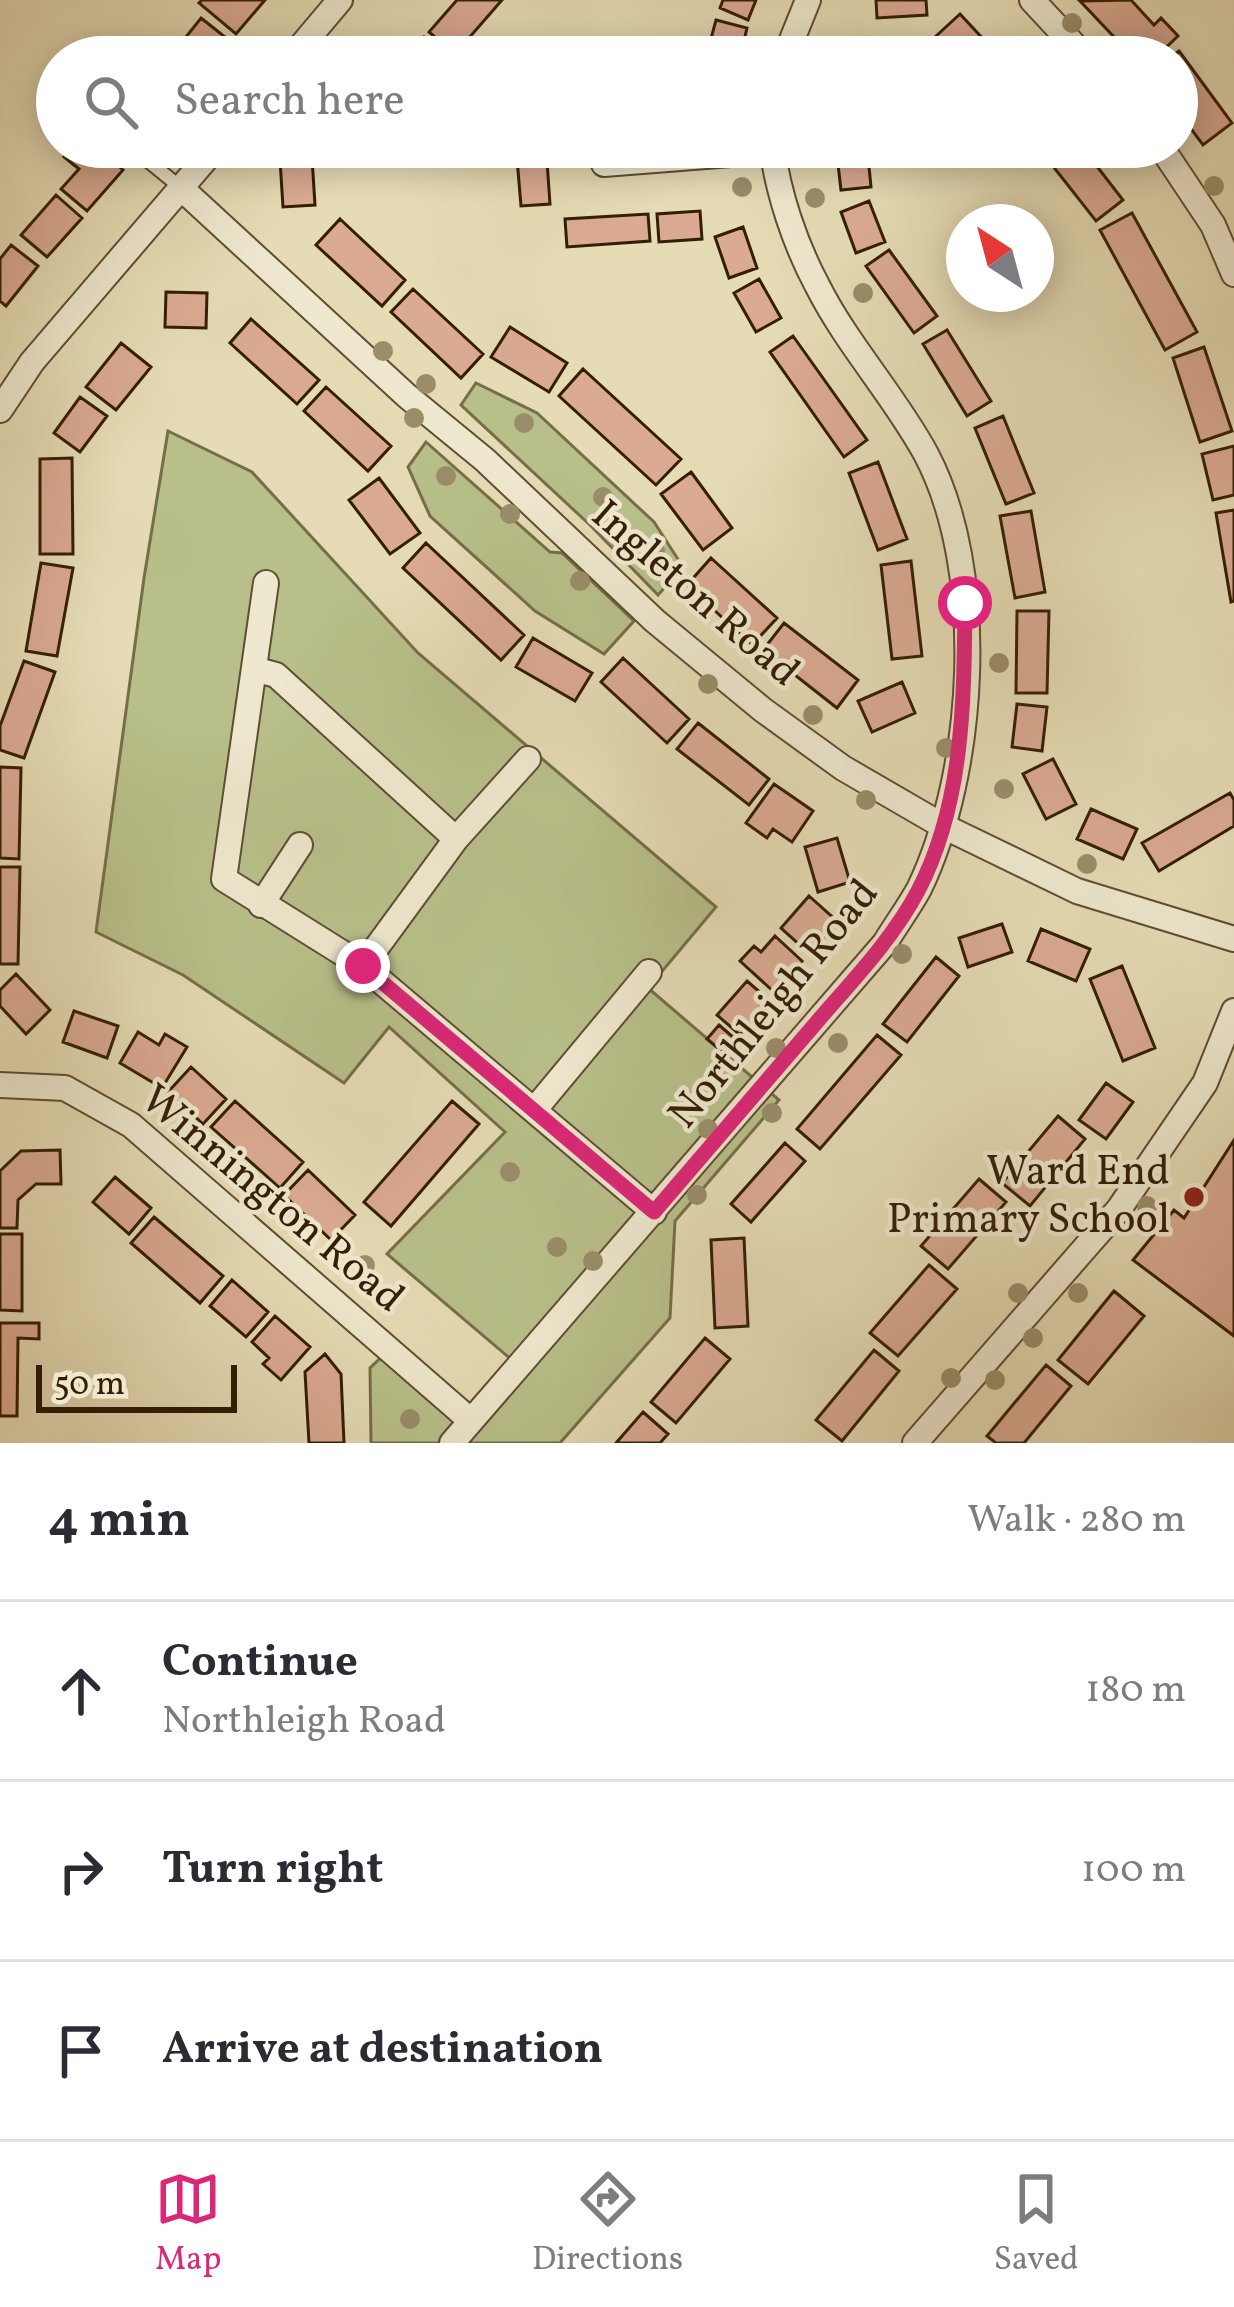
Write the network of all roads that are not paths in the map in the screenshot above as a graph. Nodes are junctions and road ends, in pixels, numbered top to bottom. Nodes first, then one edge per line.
1 (340, 0) edge
2 (808, 0) edge
3 (1032, 0) edge
4 (310, 36) edge
5 (793, 36) edge
6 (1065, 36) edge
7 (157, 168) edge
8 (198, 168) edge
9 (777, 168) edge
10 (1175, 168) edge
11 (181, 188) junction
12 (1234, 274) edge
13 (0, 410) edge
14 (266, 584) dead end
15 (254, 669) junction
16 (528, 759) dead end
17 (943, 826) junction
18 (456, 839) junction
19 (300, 845) dead end
20 (261, 905) junction
21 (1234, 939) edge
22 (363, 966) junction
23 (649, 972) dead end
24 (1234, 1011) edge
25 (0, 1085) edge
26 (535, 1109) junction
27 (654, 1212) junction
28 (470, 1420) junction
29 (452, 1443) edge
30 (916, 1443) edge

1 - 4 street
2 - 5 street
3 - 6 street
7 - 11 lane
8 - 11 street
9 - 17 street, Northleigh Road
10 - 12 street
11 - 13 street
11 - 17 street, Ingleton Road
14 - 15 street
15 - 18 street
15 - 20 street
16 - 18 street
17 - 21 street, Ingleton Road
17 - 27 street, Northleigh Road
18 - 22 street
19 - 20 street
20 - 22 street
22 - 26 street
23 - 26 street
24 - 30 street
25 - 28 street, Winnington Road
26 - 27 street
27 - 28 street, Northleigh Road
28 - 29 street, Northleigh Road

